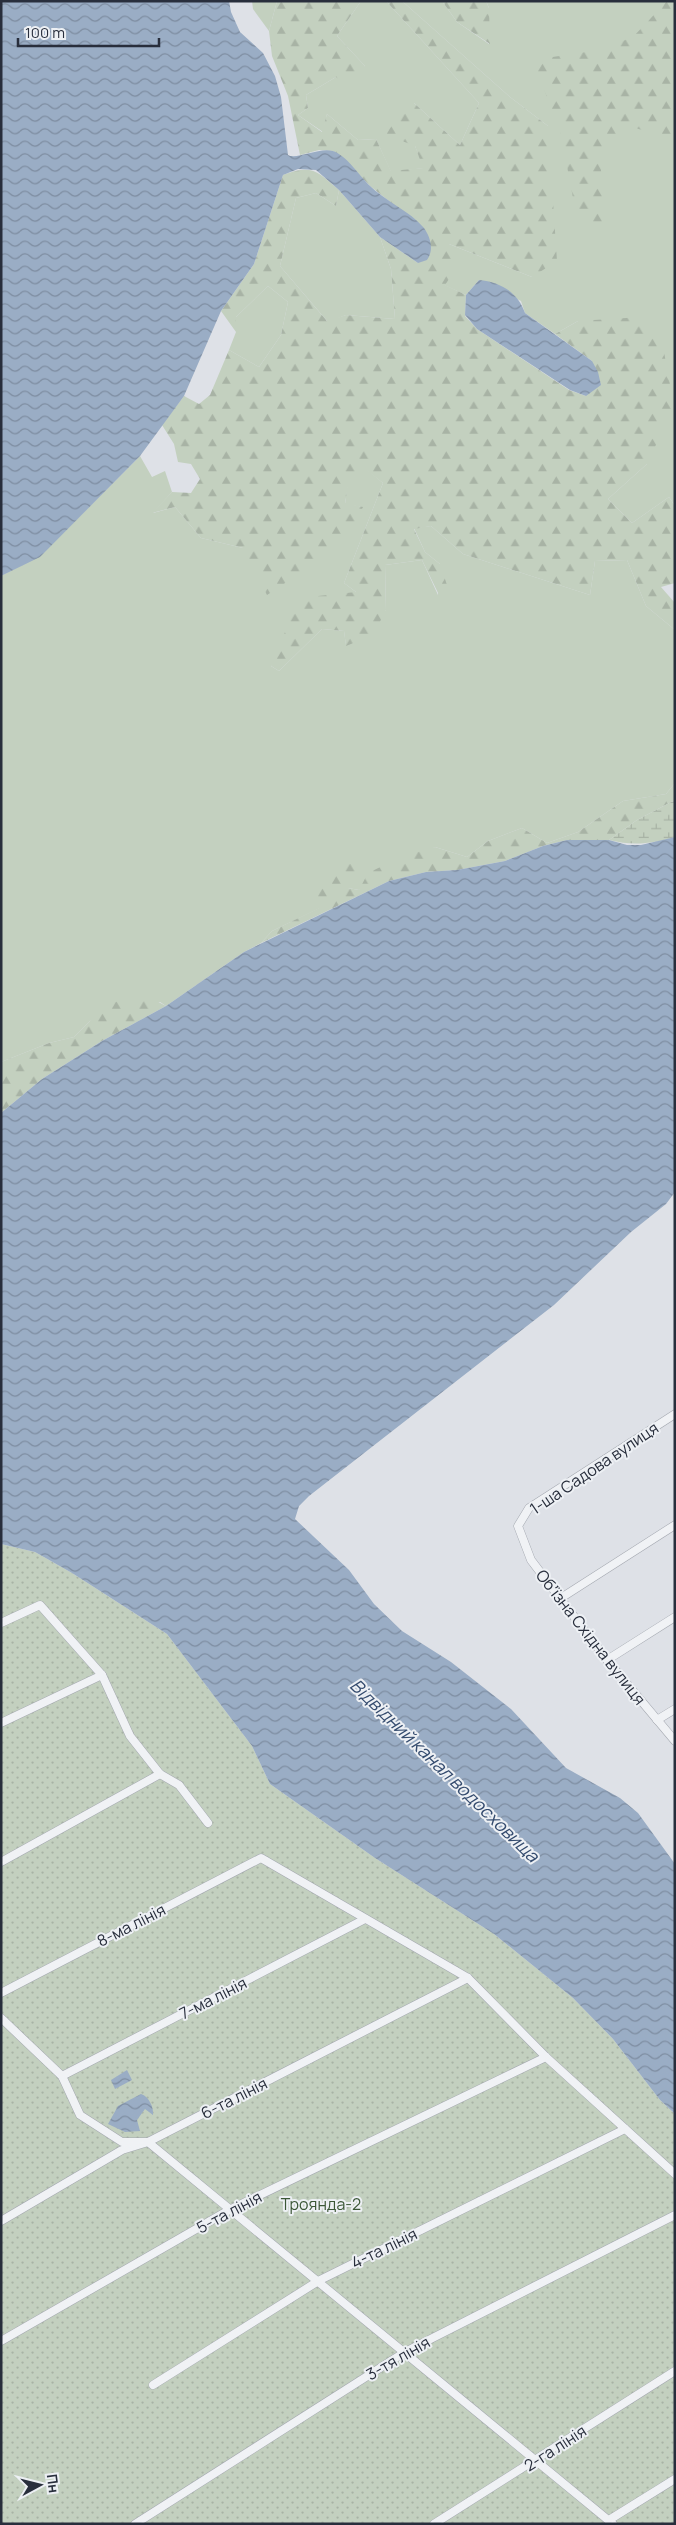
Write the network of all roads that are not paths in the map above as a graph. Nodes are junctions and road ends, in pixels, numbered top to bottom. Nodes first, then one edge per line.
1 (675, 1414) edge
2 (675, 1525) edge
3 (518, 1526) joint
4 (562, 1598) junction
5 (675, 1617) edge
6 (1, 1623) edge
7 (607, 1660) junction
8 (102, 1675) junction
9 (675, 1709) edge
10 (657, 1720) junction
11 (1, 1723) edge
12 (675, 1741) edge
13 (160, 1774) junction
14 (208, 1823) dead end
15 (1, 1862) edge
16 (365, 1919) junction
17 (468, 1978) junction
18 (1, 1993) edge
19 (1, 2018) edge
20 (546, 2057) junction
21 (62, 2076) junction
22 (625, 2129) junction
23 (148, 2142) junction
24 (675, 2174) edge
25 (231, 2209) junction
26 (675, 2216) edge
27 (1, 2221) edge
28 (320, 2280) junction
29 (1, 2341) edge
30 (405, 2352) junction
31 (675, 2371) edge
32 (153, 2385) dead end
33 (537, 2460) junction
34 (675, 2479) edge
35 (611, 2522) edge
36 (135, 2524) edge
37 (434, 2524) edge

1 - 3 street, 1-ша Садова вулиця
2 - 4 street
3 - 4 street, Обʼїзна Східна вулиця
4 - 7 street, Обʼїзна Східна вулиця
5 - 7 street
6 - 8 street
7 - 10 street, Обʼїзна Східна вулиця
8 - 11 street
8 - 13 street
9 - 10 street
10 - 12 street, Обʼїзна Східна вулиця
13 - 14 street
13 - 15 street
16 - 17 street
16 - 18 street, 8-ма лінія
16 - 21 street, 7-ма лінія
17 - 20 street
17 - 23 street, 6-та лінія
19 - 21 street
20 - 22 street
20 - 25 street, 5-та лінія
21 - 23 street
22 - 24 street
22 - 28 street, 4-та лінія
23 - 25 street
23 - 27 street, 6-та лінія
25 - 28 street
25 - 29 street, 5-та лінія
26 - 30 street, 3-тя лінія
28 - 30 street
28 - 32 street, 4-та лінія
30 - 33 street
30 - 36 street, 3-тя лінія
31 - 33 street, 2-га лінія
33 - 35 street
33 - 37 street, 2-га лінія
34 - 35 street

